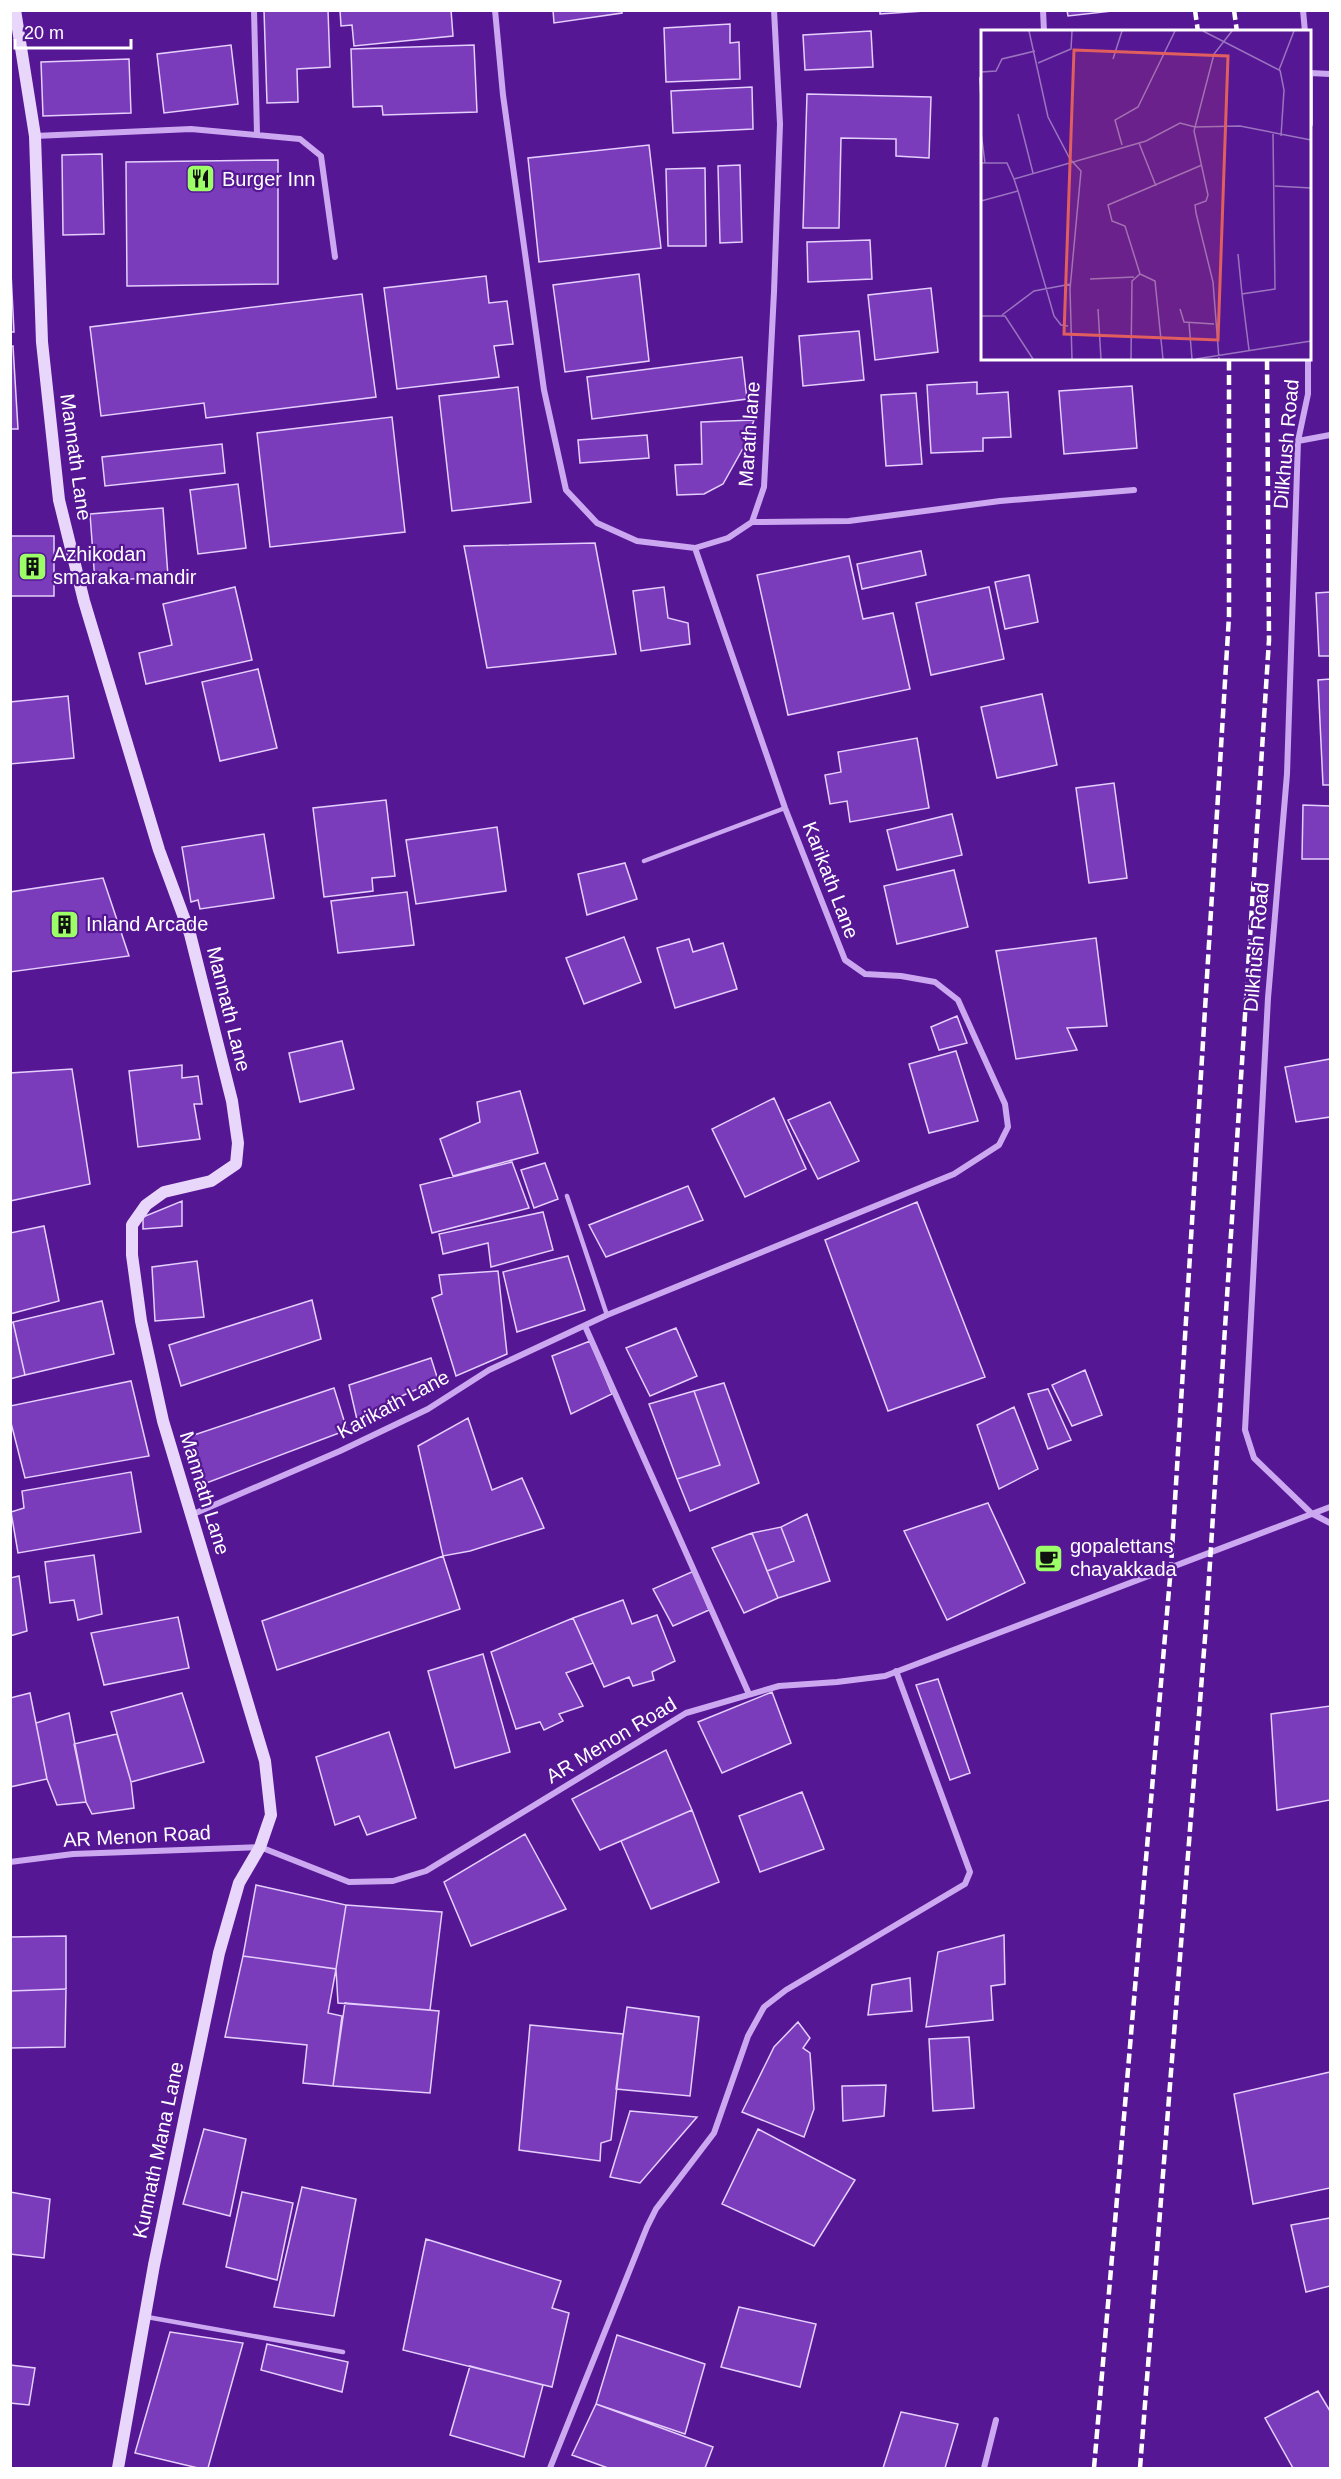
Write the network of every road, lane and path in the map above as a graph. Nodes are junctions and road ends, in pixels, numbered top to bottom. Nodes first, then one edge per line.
1 (15, 10) edge
2 (254, 10) edge
3 (495, 10) edge
4 (774, 10) edge
5 (1043, 10) edge
6 (1303, 10) edge
7 (1044, 30) edge
8 (1305, 30) edge
9 (1311, 73) edge
10 (1330, 74) edge
11 (257, 134) junction
12 (35, 136) junction
13 (335, 257) dead end
14 (1308, 360) edge
15 (1330, 435) edge
16 (1298, 441) junction
17 (1134, 490) dead end
18 (752, 522) junction
19 (695, 548) junction
20 (785, 808) junction
21 (644, 861) dead end
22 (567, 1196) dead end
23 (607, 1315) junction
24 (585, 1326) junction
25 (1330, 1507) edge
26 (1311, 1513) junction
27 (191, 1515) junction
28 (1330, 1523) edge
29 (896, 1671) junction
30 (749, 1694) junction
31 (260, 1847) junction
32 (10, 1862) edge
33 (144, 2317) junction
34 (343, 2352) dead end
35 (996, 2420) dead end
36 (118, 2469) edge
37 (550, 2469) edge
38 (984, 2469) edge

1 - 12 street, Mannath Lane
2 - 11 street
3 - 19 street
4 - 18 street, Marath lane
5 - 7 street
6 - 8 street
9 - 10 street
11 - 12 street
11 - 13 street
12 - 27 street, Mannath Lane
14 - 16 street, Dilkhush Road
15 - 16 street
16 - 26 street, Dilkhush Road
17 - 18 street
18 - 19 street
19 - 20 street, Karikath Lane
20 - 21 lane
20 - 23 street, Karikath Lane
22 - 23 lane
23 - 24 street, Karikath Lane
24 - 27 street, Karikath Lane
24 - 30 street
25 - 26 street, AR Menon Road
26 - 28 street, Dilkhush Road
26 - 29 street, AR Menon Road
27 - 31 street, Mannath Lane
29 - 30 street, AR Menon Road
29 - 37 street
30 - 31 street, AR Menon Road
31 - 32 street, AR Menon Road
31 - 33 street, Kunnath Mana Lane
33 - 34 lane
33 - 36 street, Kunnath Mana Lane
35 - 38 street

